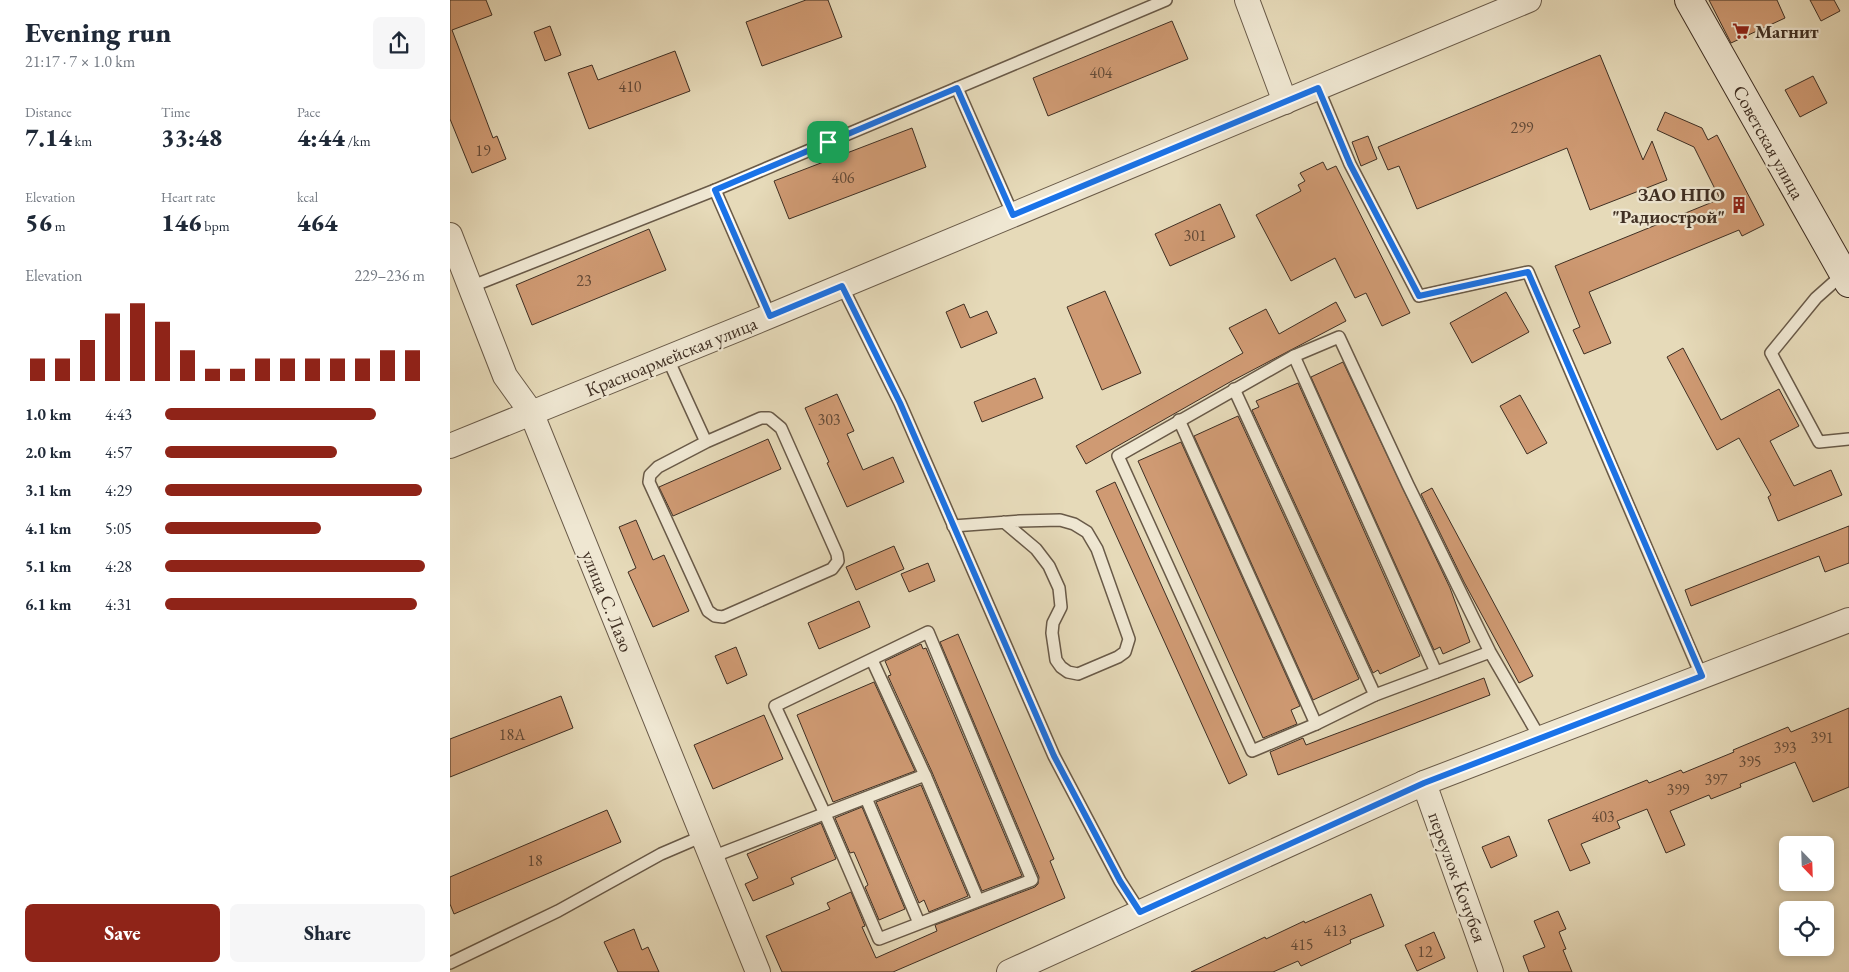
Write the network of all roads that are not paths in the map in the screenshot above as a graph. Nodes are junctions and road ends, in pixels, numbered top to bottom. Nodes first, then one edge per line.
1 (1166, 0) edge
2 (1247, 0) edge
3 (1529, 0) edge
4 (1689, 0) edge
5 (957, 88) junction
6 (1318, 88) junction
7 (1285, 102) junction
8 (715, 190) junction
9 (1013, 215) junction
10 (450, 235) edge
11 (1847, 276) edge
12 (842, 286) junction
13 (470, 287) junction
14 (770, 316) junction
15 (1294, 356) junction
16 (667, 357) junction
17 (1234, 389) junction
18 (531, 412) junction
19 (1179, 420) junction
20 (1849, 439) edge
21 (706, 442) junction
22 (450, 446) edge
23 (1004, 522) junction
24 (953, 526) junction
25 (1849, 620) edge
26 (1490, 652) junction
27 (872, 660) junction
28 (1436, 672) junction
29 (1702, 676) junction
30 (1375, 695) junction
31 (1316, 724) junction
32 (1540, 738) junction
33 (925, 775) junction
34 (1424, 783) junction
35 (866, 798) junction
36 (825, 814) junction
37 (708, 847) junction
38 (978, 900) junction
39 (1140, 912) junction
40 (919, 923) junction
41 (450, 963) edge
42 (758, 972) edge
43 (1009, 972) edge
44 (1491, 972) edge

1 - 5 lane
2 - 7 street
3 - 6 street, Красноармейская улица
4 - 11 street, Советская улица
5 - 8 lane
5 - 9 lane
6 - 7 street, Красноармейская улица
6 - 29 lane
7 - 9 street, Красноармейская улица
8 - 13 lane
8 - 14 lane
9 - 12 street, Красноармейская улица
10 - 13 street, улица С. Лазо
11 - 20 lane
12 - 14 street, Красноармейская улица
12 - 24 lane
13 - 18 street, улица С. Лазо
14 - 16 street, Красноармейская улица
15 - 17 lane
15 - 26 lane
15 - 28 lane
16 - 18 street, Красноармейская улица
16 - 21 lane
17 - 19 lane
17 - 30 lane
18 - 22 street, Красноармейская улица
18 - 37 street, улица С. Лазо
19 - 31 lane
19 - 31 lane
21 - 21 lane
23 - 23 lane
23 - 24 lane
24 - 39 lane
25 - 29 street
26 - 28 lane
26 - 32 lane
27 - 33 lane
27 - 36 lane
27 - 38 lane
28 - 30 lane
29 - 32 street
30 - 31 lane
32 - 34 street
33 - 35 lane
33 - 38 lane
34 - 39 street
34 - 44 street, переулок Кочубея
35 - 36 lane
35 - 40 lane
36 - 37 lane
36 - 40 lane
37 - 41 lane
37 - 42 street, улица С. Лазо
38 - 40 lane
39 - 43 street

